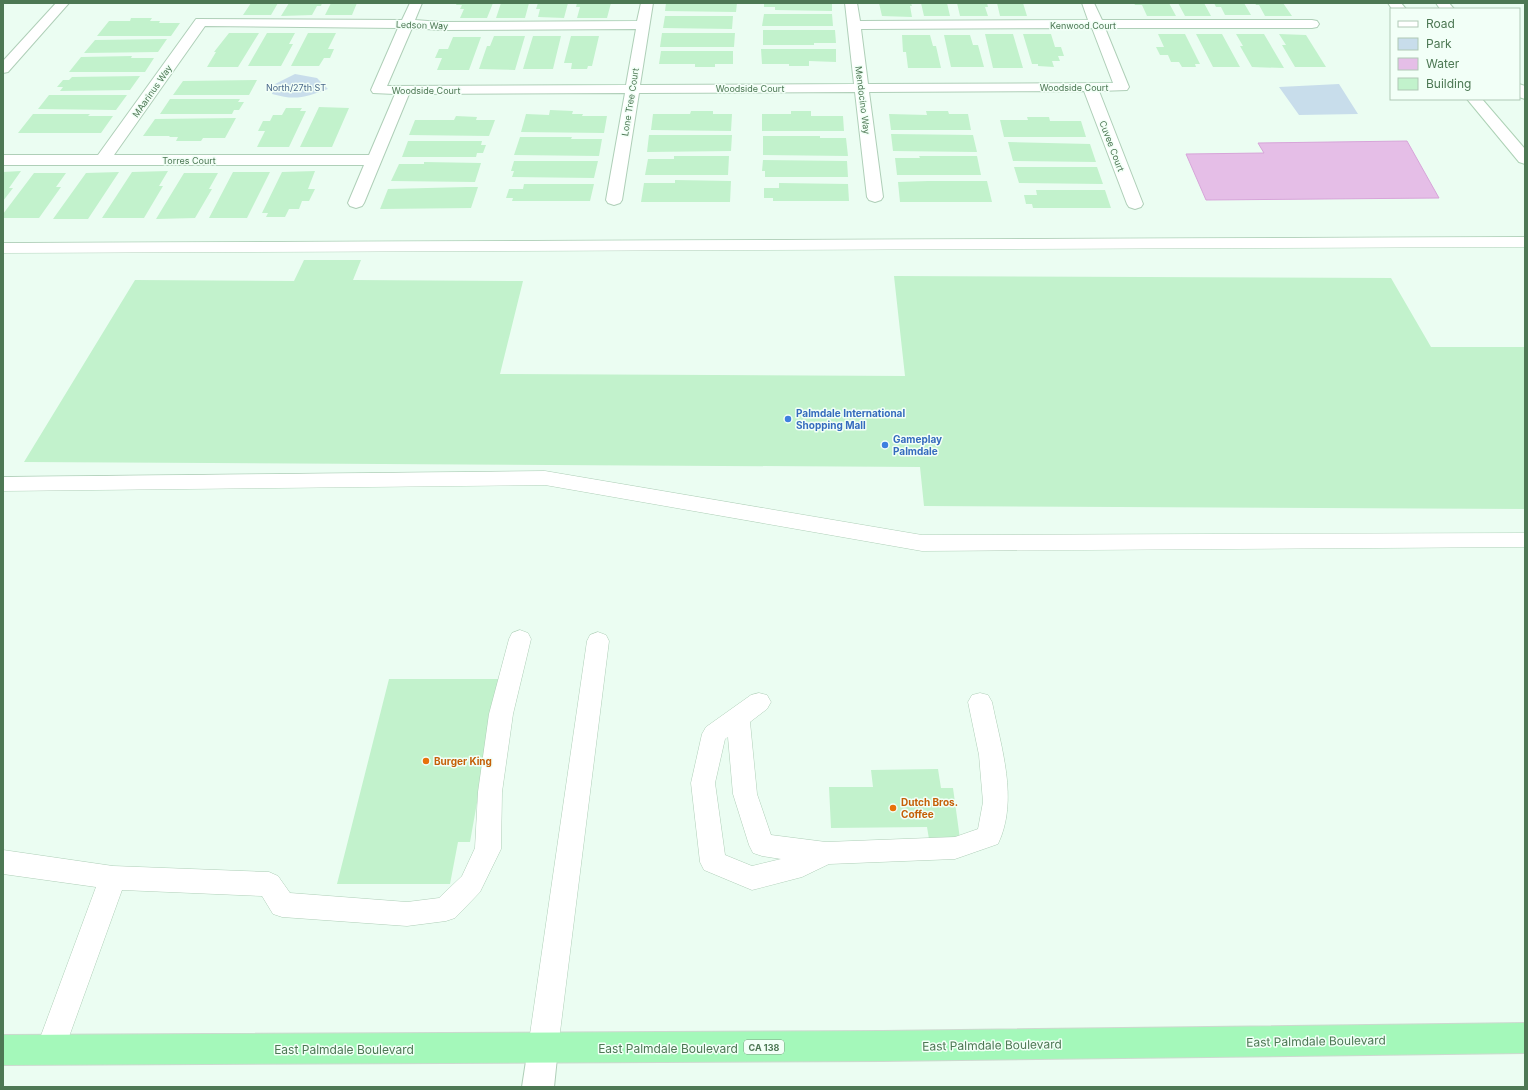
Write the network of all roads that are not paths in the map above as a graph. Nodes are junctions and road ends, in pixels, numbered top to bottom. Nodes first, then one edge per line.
1 (63, 3) edge
2 (416, 3) edge
3 (647, 3) edge
4 (850, 3) edge
5 (1088, 3) edge
6 (201, 22) joint
7 (407, 24) junction
8 (1312, 24) dead end
9 (643, 25) junction
10 (854, 25) junction
11 (1096, 25) junction
12 (3, 69) edge
13 (1090, 87) junction
14 (861, 88) junction
15 (632, 89) junction
16 (404, 90) junction
17 (1475, 100) edge
18 (1525, 159) edge
19 (3, 160) edge
20 (103, 160) junction
21 (375, 160) junction
22 (875, 197) dead end
23 (614, 200) dead end
24 (356, 203) dead end
25 (1135, 204) dead end
26 (1525, 242) edge
27 (3, 248) edge
28 (3, 484) edge
29 (1525, 540) edge
30 (520, 640) dead end
31 (598, 641) dead end
32 (759, 702) dead end
33 (980, 702) dead end
34 (738, 718) junction
35 (826, 853) junction
36 (3, 862) edge
37 (113, 878) junction
38 (1525, 1038) edge
39 (543, 1048) junction
40 (51, 1049) junction
41 (3, 1050) edge
42 (538, 1087) edge

1 - 12 street
2 - 7 street
3 - 9 street, Lone Tree Court
4 - 10 street, Mendocino Way
5 - 11 street
6 - 7 street, Ledson Way
6 - 20 street, MAarinus Way
7 - 9 street, Ledson Way
7 - 16 street, Woodside Court
8 - 11 street, Kenwood Court
9 - 15 street, Lone Tree Court
10 - 11 street, Kenwood Court
10 - 14 street, Mendocino Way
11 - 13 street, Woodside Court
13 - 14 street, Woodside Court
13 - 25 street, Cuvee Court
14 - 15 street, Woodside Court
14 - 22 street, Mendocino Way
15 - 16 street, Woodside Court
15 - 23 street, Lone Tree Court
16 - 21 street
17 - 18 street
19 - 20 street, Torres Court
20 - 21 street, Torres Court
21 - 24 street
26 - 27 lane
28 - 29 lane
30 - 37 lane
31 - 39 lane
32 - 34 lane
33 - 35 lane
34 - 35 lane
34 - 35 lane
36 - 37 lane
37 - 40 lane
38 - 39 highway, East Palmdale Boulevard / CA 138
39 - 40 highway, East Palmdale Boulevard / CA 138
39 - 42 street
40 - 41 highway, East Palmdale Boulevard / CA 138

